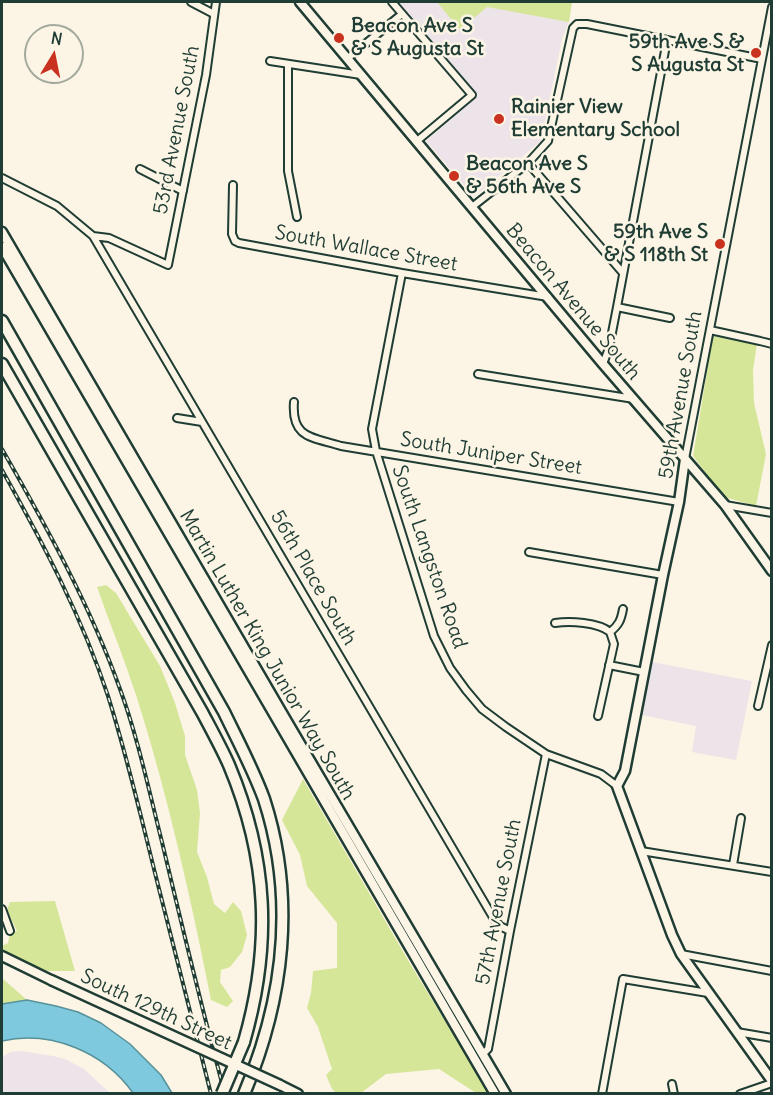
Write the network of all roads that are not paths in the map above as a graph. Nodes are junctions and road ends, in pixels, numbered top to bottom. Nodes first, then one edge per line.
1 (191, 2) edge
2 (216, 2) edge
3 (300, 2) edge
4 (392, 2) edge
5 (771, 7) edge
6 (214, 14) junction
7 (402, 14) junction
8 (668, 40) junction
9 (348, 58) junction
10 (762, 59) junction
11 (270, 62) dead end
12 (288, 64) junction
13 (362, 75) junction
14 (417, 141) junction
15 (528, 163) junction
16 (140, 169) dead end
17 (2, 178) edge
18 (233, 185) dead end
19 (183, 191) junction
20 (472, 207) junction
21 (297, 217) dead end
22 (2, 232) edge
23 (93, 236) junction
24 (2, 247) edge
25 (402, 273) junction
26 (623, 273) junction
27 (548, 297) junction
28 (617, 307) junction
29 (670, 318) dead end
30 (2, 321) edge
31 (710, 330) junction
32 (771, 344) edge
33 (2, 364) edge
34 (603, 364) junction
35 (478, 374) dead end
36 (634, 399) junction
37 (294, 402) dead end
38 (177, 418) dead end
39 (202, 422) junction
40 (375, 452) junction
41 (685, 459) junction
42 (679, 502) junction
43 (725, 505) junction
44 (771, 513) edge
45 (529, 552) dead end
46 (771, 571) edge
47 (663, 575) junction
48 (623, 609) dead end
49 (555, 623) dead end
50 (610, 632) junction
51 (771, 645) edge
52 (609, 665) junction
53 (644, 672) junction
54 (758, 706) dead end
55 (598, 716) dead end
56 (546, 754) junction
57 (617, 786) junction
58 (741, 818) dead end
59 (641, 851) junction
60 (733, 865) junction
61 (771, 872) edge
62 (2, 909) edge
63 (10, 931) dead end
64 (510, 931) junction
65 (681, 954) junction
66 (2, 956) edge
67 (771, 971) edge
68 (708, 993) junction
69 (736, 1032) junction
70 (771, 1038) edge
71 (483, 1054) junction
72 (771, 1082) edge
73 (672, 1084) dead end
74 (222, 1094) edge
75 (244, 1094) edge
76 (298, 1094) edge
77 (495, 1094) edge
78 (506, 1094) edge
79 (602, 1094) edge
80 (674, 1094) edge
81 (740, 1094) edge

1 - 6 street
2 - 6 street, 53rd Avenue South
3 - 9 main road, Beacon Avenue South
4 - 7 street
5 - 10 street, 59th Avenue South
6 - 19 street, 53rd Avenue South
7 - 9 street
7 - 14 street
8 - 10 street
8 - 15 street
8 - 26 street
9 - 13 main road, Beacon Avenue South
10 - 31 street, 59th Avenue South
11 - 12 street
12 - 13 street
12 - 21 street
13 - 14 main road, Beacon Avenue South
14 - 20 main road, Beacon Avenue South
15 - 20 street
15 - 26 street
16 - 19 street
17 - 23 street
18 - 25 street, South Wallace Street
19 - 23 street, 53rd Avenue South
20 - 27 main road, Beacon Avenue South
22 - 71 main road, Martin Luther King Junior Way South
23 - 39 street, 56th Place South
24 - 77 main road, Martin Luther King Junior Way South
25 - 27 street, South Wallace Street
25 - 40 street, South Langston Road
26 - 28 street
27 - 34 main road, Beacon Avenue South
28 - 29 street
28 - 34 street
30 - 75 highway
31 - 32 street
31 - 41 street, 59th Avenue South
33 - 74 highway, bridge
34 - 36 main road, Beacon Avenue South
35 - 36 street
36 - 41 main road, Beacon Avenue South
37 - 40 street, South Juniper Street
38 - 39 street
39 - 64 street, 56th Place South
40 - 42 street, South Juniper Street
40 - 56 street, South Langston Road
41 - 42 main road, 59th Avenue South
41 - 43 main road, Beacon Avenue South
42 - 47 main road, 59th Avenue South
43 - 44 street
43 - 46 main road, Beacon Avenue South
45 - 47 street
47 - 53 main road, 59th Avenue South
48 - 50 street
49 - 50 street
50 - 52 street
51 - 54 street
52 - 53 street
52 - 55 street
53 - 57 main road, 59th Avenue South
56 - 57 street, South Langston Road
56 - 64 street, 57th Avenue South
57 - 59 main road
58 - 60 street
59 - 60 street
59 - 65 main road
60 - 61 street
62 - 63 street
64 - 71 street, 57th Avenue South
65 - 67 street
65 - 68 main road
66 - 76 main road, South 129th Street, bridge
68 - 69 main road
68 - 79 street
69 - 70 street
69 - 72 main road
71 - 78 main road, Martin Luther King Junior Way South
72 - 81 street
73 - 80 street

